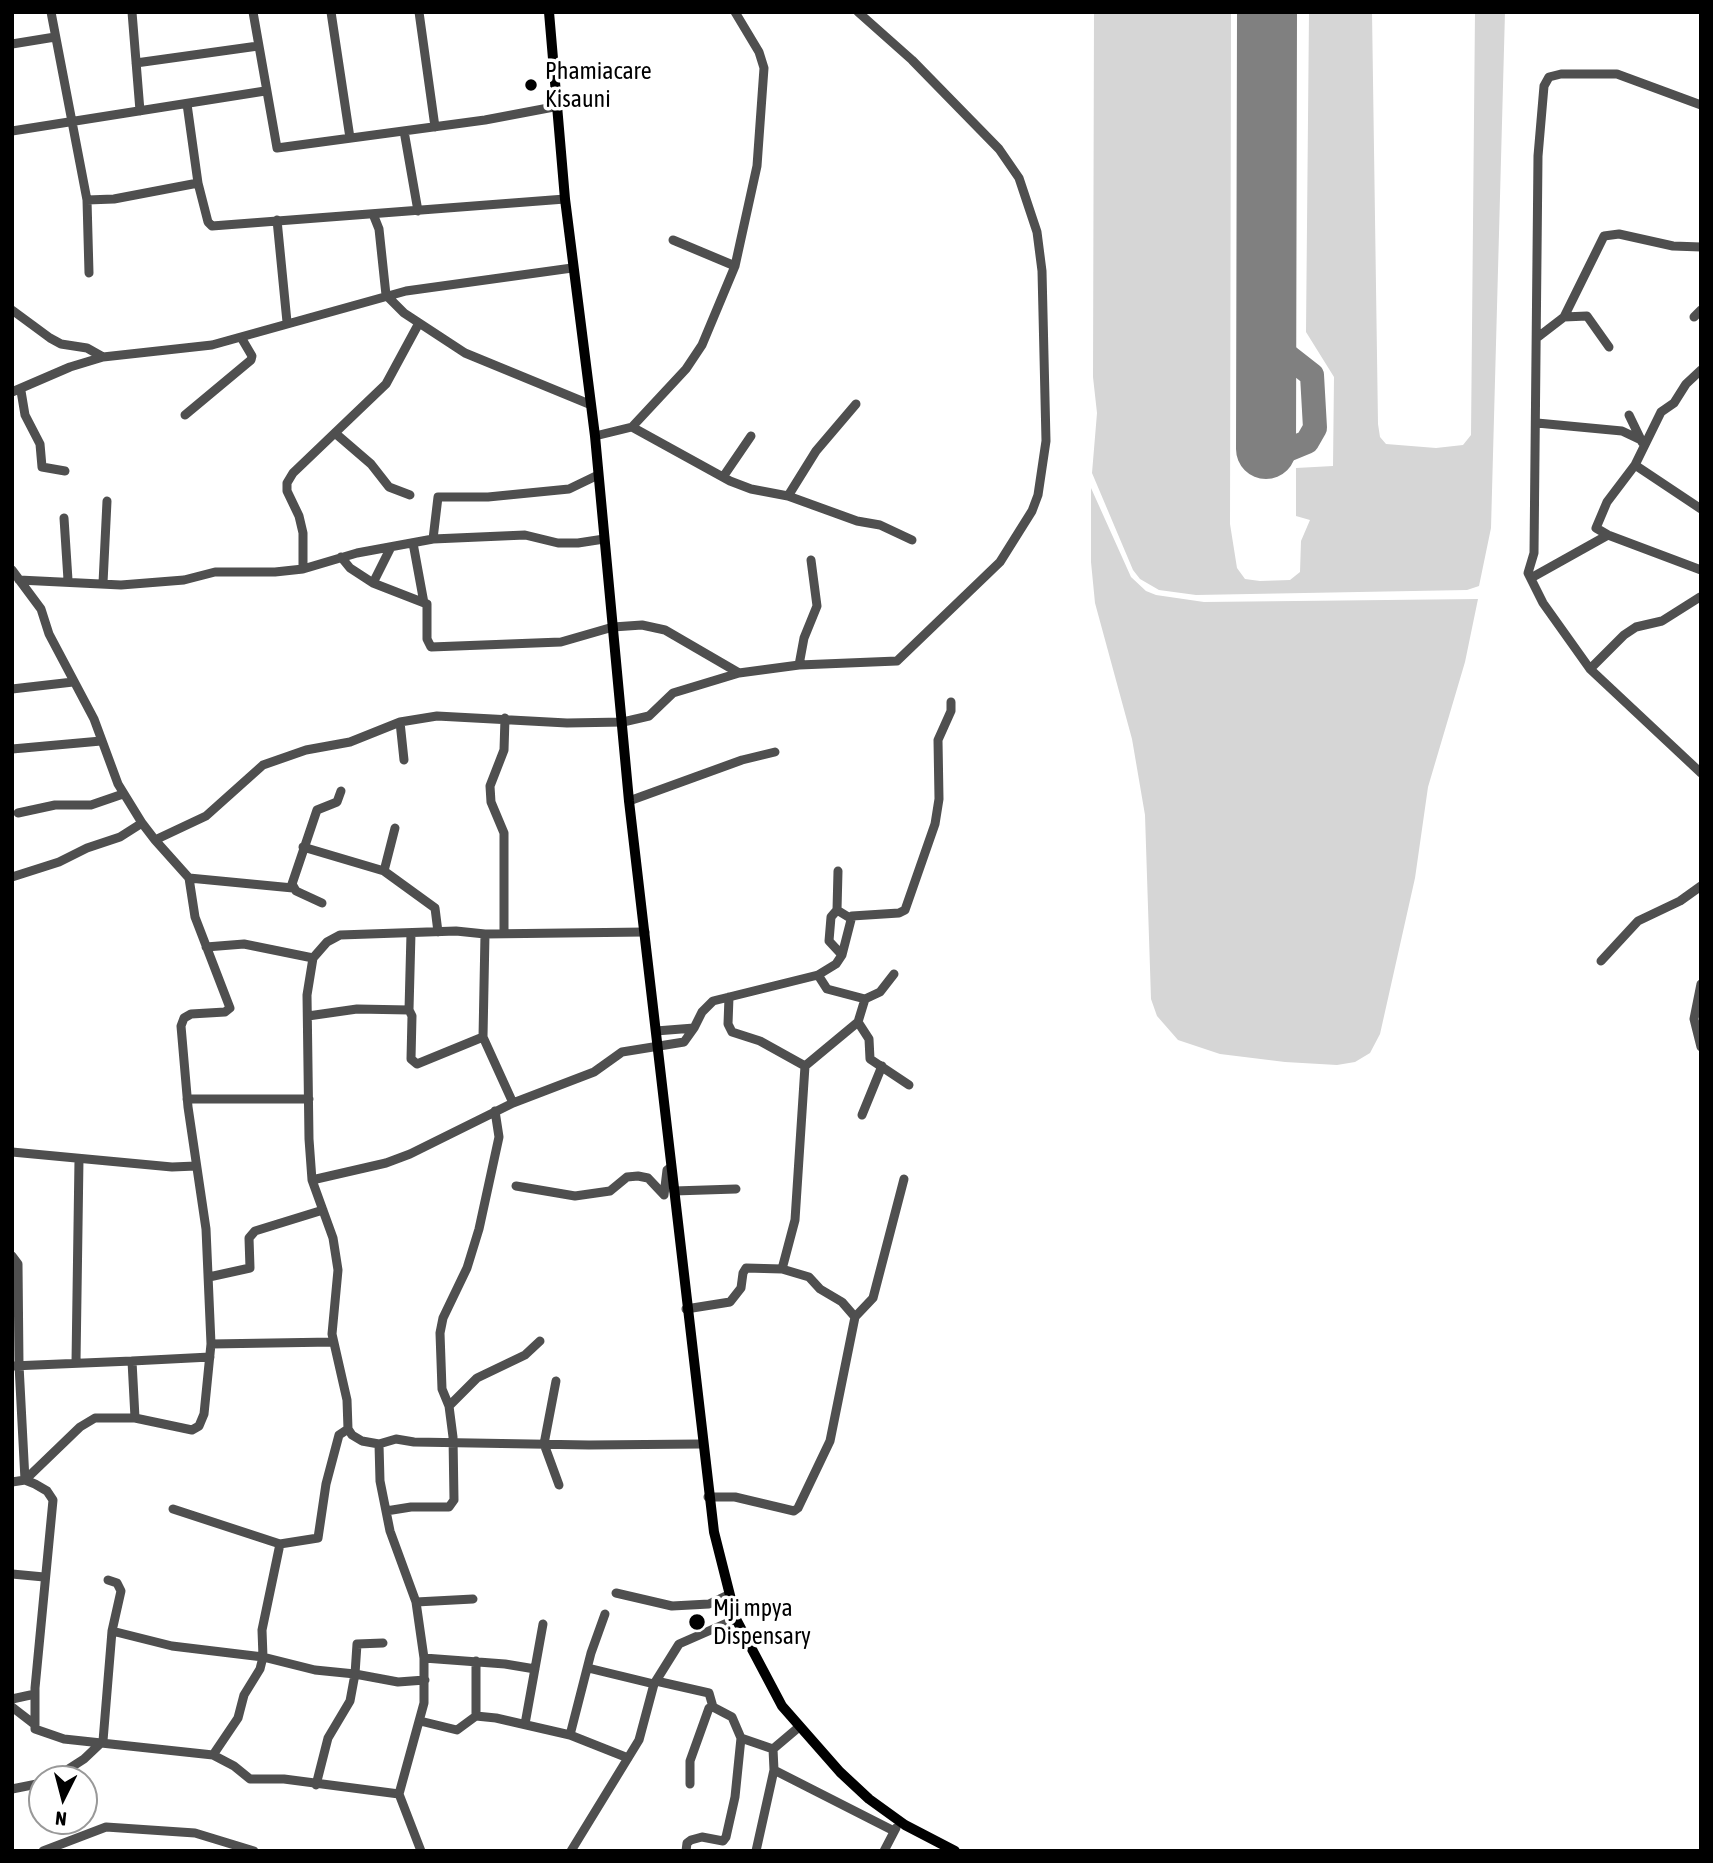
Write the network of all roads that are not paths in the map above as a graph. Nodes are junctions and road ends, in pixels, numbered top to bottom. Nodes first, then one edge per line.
1 (51, 12) edge
2 (132, 12) edge
3 (253, 12) edge
4 (331, 12) edge
5 (419, 12) edge
6 (549, 12) edge
7 (735, 12) edge
8 (858, 12) edge
9 (55, 37) junction
10 (12, 44) edge
11 (258, 46) junction
12 (136, 63) junction
13 (265, 91) junction
14 (187, 104) junction
15 (1701, 105) edge
16 (559, 106) junction
17 (140, 111) junction
18 (70, 123) junction
19 (435, 127) junction
20 (12, 131) edge
21 (404, 131) junction
22 (350, 138) junction
23 (198, 183) junction
24 (565, 199) junction
25 (87, 200) junction
26 (418, 211) junction
27 (373, 214) junction
28 (277, 220) junction
29 (673, 240) dead end
30 (1701, 247) edge
31 (735, 266) junction
32 (572, 268) junction
33 (89, 273) dead end
34 (386, 295) junction
35 (12, 310) edge
36 (1564, 317) junction
37 (287, 323) junction
38 (419, 323) junction
39 (1538, 337) junction
40 (242, 339) junction
41 (1609, 347) dead end
42 (103, 357) junction
43 (1701, 370) edge
44 (17, 391) edge
45 (589, 404) junction
46 (856, 404) dead end
47 (185, 415) dead end
48 (1629, 415) dead end
49 (1536, 423) junction
50 (632, 426) junction
51 (335, 433) junction
52 (595, 436) junction
53 (751, 436) dead end
54 (1642, 442) junction
55 (1634, 465) junction
56 (65, 471) dead end
57 (598, 475) junction
58 (723, 477) junction
59 (410, 495) dead end
60 (788, 496) junction
61 (107, 501) dead end
62 (1701, 509) edge
63 (64, 518) dead end
64 (1608, 536) junction
65 (433, 538) junction
66 (604, 539) junction
67 (912, 540) dead end
68 (413, 542) junction
69 (391, 547) junction
70 (341, 557) junction
71 (811, 560) dead end
72 (303, 569) junction
73 (12, 570) edge
74 (1701, 570) edge
75 (1531, 579) junction
76 (19, 580) junction
77 (68, 580) junction
78 (103, 583) junction
79 (373, 583) junction
80 (1701, 597) edge
81 (424, 603) junction
82 (613, 627) junction
83 (799, 665) junction
84 (1590, 669) junction
85 (739, 673) junction
86 (73, 682) junction
87 (12, 689) edge
88 (951, 702) dead end
89 (505, 718) junction
90 (400, 722) junction
91 (623, 722) junction
92 (101, 741) junction
93 (12, 749) edge
94 (775, 752) dead end
95 (404, 760) dead end
96 (1701, 773) edge
97 (341, 792) dead end
98 (123, 794) junction
99 (629, 801) junction
100 (18, 813) dead end
101 (142, 823) junction
102 (396, 828) dead end
103 (155, 839) junction
104 (303, 847) junction
105 (384, 871) junction
106 (838, 871) dead end
107 (12, 877) edge
108 (189, 878) junction
109 (1701, 886) edge
110 (293, 888) junction
111 (322, 903) dead end
112 (837, 911) junction
113 (850, 918) junction
114 (438, 932) junction
115 (645, 932) junction
116 (411, 933) junction
117 (504, 933) junction
118 (485, 934) junction
119 (206, 947) junction
120 (842, 955) junction
121 (313, 958) junction
122 (1601, 961) dead end
123 (894, 974) dead end
124 (818, 975) junction
125 (1701, 984) edge
126 (729, 996) junction
127 (865, 999) junction
128 (409, 1010) junction
129 (308, 1016) junction
130 (858, 1022) junction
131 (694, 1028) junction
132 (656, 1031) junction
133 (483, 1037) junction
134 (1701, 1046) edge
135 (658, 1047) junction
136 (805, 1066) junction
137 (882, 1066) junction
138 (909, 1085) dead end
139 (187, 1098) junction
140 (309, 1099) junction
141 (513, 1103) junction
142 (495, 1111) junction
143 (862, 1115) dead end
144 (12, 1152) edge
145 (79, 1159) junction
146 (196, 1166) junction
147 (671, 1167) junction
148 (904, 1179) dead end
149 (312, 1180) junction
150 (516, 1186) dead end
151 (736, 1189) dead end
152 (674, 1191) junction
153 (323, 1210) junction
154 (12, 1256) edge
155 (782, 1269) junction
156 (209, 1277) junction
157 (686, 1309) junction
158 (855, 1317) junction
159 (540, 1341) dead end
160 (332, 1342) junction
161 (211, 1344) junction
162 (210, 1357) junction
163 (132, 1361) junction
164 (76, 1363) junction
165 (15, 1365) edge
166 (556, 1381) dead end
167 (449, 1406) junction
168 (135, 1418) junction
169 (348, 1429) junction
170 (453, 1443) junction
171 (379, 1444) junction
172 (544, 1444) junction
173 (701, 1444) junction
174 (25, 1480) junction
175 (12, 1482) edge
176 (559, 1485) dead end
177 (708, 1497) junction
178 (173, 1509) dead end
179 (386, 1511) junction
180 (280, 1544) junction
181 (12, 1574) edge
182 (44, 1577) junction
183 (108, 1580) dead end
184 (616, 1593) dead end
185 (728, 1595) junction
186 (472, 1599) dead end
187 (416, 1602) junction
188 (606, 1614) dead end
189 (736, 1619) junction
190 (542, 1624) dead end
191 (112, 1631) junction
192 (383, 1643) dead end
193 (263, 1657) junction
194 (424, 1658) junction
195 (476, 1661) junction
196 (588, 1668) junction
197 (535, 1669) junction
198 (355, 1674) junction
199 (425, 1680) junction
200 (655, 1683) junction
201 (35, 1694) junction
202 (12, 1699) edge
203 (12, 1707) edge
204 (713, 1707) junction
205 (476, 1716) junction
206 (420, 1721) junction
207 (34, 1724) junction
208 (525, 1724) junction
209 (799, 1727) junction
210 (570, 1735) junction
211 (741, 1738) junction
212 (103, 1741) junction
213 (773, 1749) junction
214 (213, 1755) junction
215 (628, 1758) junction
216 (75, 1765) edge
217 (774, 1770) junction
218 (690, 1784) dead end
219 (316, 1785) junction
220 (399, 1794) junction
221 (897, 1826) junction
222 (760, 1849) edge
223 (43, 1851) edge
224 (254, 1851) edge
225 (421, 1851) edge
226 (571, 1851) edge
227 (686, 1851) edge
228 (884, 1851) edge
229 (955, 1851) edge

1 - 9 street
2 - 12 street
3 - 11 street
4 - 22 street
5 - 19 street
6 - 16 main road
7 - 31 street
8 - 83 street
9 - 10 street
9 - 18 street
11 - 12 street
11 - 13 street
12 - 17 street
13 - 14 street
13 - 22 street
14 - 17 street
14 - 23 street
15 - 39 street
16 - 19 street
16 - 24 main road
17 - 18 street
18 - 20 street
18 - 25 street
19 - 21 street
21 - 22 street
21 - 26 street
23 - 25 street
23 - 28 street
24 - 26 street
24 - 32 main road
25 - 33 street
26 - 27 street
27 - 28 street
27 - 34 street
28 - 37 street
29 - 31 street
30 - 36 street
31 - 50 street
32 - 34 street
32 - 45 main road
34 - 37 street
34 - 38 street
35 - 42 street
36 - 39 street
36 - 41 street
37 - 40 street
38 - 45 street
38 - 51 street
39 - 49 street
40 - 42 street
40 - 47 street
42 - 44 street
43 - 54 street
44 - 56 street
45 - 52 main road
46 - 60 street
48 - 54 street
49 - 54 street
49 - 75 street
50 - 52 street
50 - 58 street
51 - 59 street
51 - 72 street
52 - 57 main road
53 - 58 street
54 - 55 street
55 - 62 street
55 - 64 street
57 - 65 street
57 - 66 main road
58 - 60 street
60 - 67 street
61 - 78 street
63 - 77 street
64 - 74 street
64 - 75 street
65 - 66 street
65 - 68 street
66 - 82 main road
68 - 69 street
68 - 81 street
69 - 70 street
69 - 79 street
70 - 72 street
70 - 79 street
71 - 83 street
72 - 78 street
73 - 76 street
75 - 84 street
76 - 77 street
76 - 86 street
77 - 78 street
79 - 81 street
80 - 84 street
81 - 82 street
82 - 85 street
82 - 91 main road
83 - 85 street
84 - 96 street
85 - 91 street
86 - 87 street
86 - 92 street
88 - 113 street
89 - 90 street
89 - 91 street
89 - 117 street
90 - 95 street
90 - 103 street
91 - 99 main road
92 - 93 street
92 - 98 street
94 - 99 street
97 - 104 street
98 - 100 street
98 - 101 street
99 - 115 main road
101 - 103 street
101 - 107 street
102 - 105 street
103 - 108 street
104 - 105 street
104 - 110 street
105 - 114 street
106 - 112 street
108 - 110 street
108 - 119 street
109 - 122 street
110 - 111 street
112 - 113 street
112 - 120 street
113 - 120 street
114 - 116 street
114 - 118 street
115 - 117 street
115 - 132 main road
116 - 121 street
116 - 128 street
117 - 118 street
118 - 133 street
119 - 121 street
119 - 139 street
120 - 124 street
121 - 129 street
123 - 127 street
124 - 126 street
124 - 127 street
125 - 134 street
126 - 131 street
126 - 136 street
127 - 130 street
128 - 129 street
128 - 133 street
129 - 140 street
130 - 136 street
130 - 137 street
131 - 132 street
131 - 135 street
132 - 135 main road
133 - 141 street
135 - 141 street
135 - 147 main road
136 - 155 street
137 - 138 street
137 - 143 street
139 - 140 street
139 - 146 street
140 - 149 street
141 - 142 street
142 - 149 street
142 - 167 street
144 - 145 street
145 - 146 street
145 - 164 street
146 - 156 street
147 - 150 street
147 - 152 main road
148 - 158 street
149 - 153 street
151 - 152 street
152 - 157 main road
153 - 156 street
153 - 160 street
154 - 165 street
155 - 157 street
155 - 158 street
156 - 161 street
157 - 173 main road
158 - 177 street
159 - 167 street
160 - 161 street
160 - 169 street
161 - 162 street
162 - 163 street
162 - 168 street
163 - 164 street
163 - 168 street
164 - 165 street
165 - 174 street
166 - 172 street
167 - 170 street
168 - 174 street
169 - 171 street
169 - 180 street
170 - 171 street
170 - 172 street
170 - 179 street
171 - 179 street
172 - 173 street
172 - 176 street
173 - 177 main road
174 - 175 street
174 - 182 street
177 - 185 main road
178 - 180 street
179 - 187 street
180 - 193 street
181 - 182 street
182 - 201 street
183 - 191 street
184 - 185 street
185 - 189 main road
186 - 187 street
187 - 194 street
188 - 196 street
189 - 200 street
189 - 209 main road
190 - 197 street
191 - 193 street
191 - 212 street
192 - 198 street
193 - 198 street
193 - 214 street
194 - 195 street
194 - 199 street
195 - 197 street
195 - 205 street
196 - 200 street
196 - 210 street
197 - 208 street
198 - 199 street
198 - 219 street
199 - 206 street
200 - 204 street
200 - 215 street
201 - 202 street
201 - 207 street
203 - 207 street
204 - 211 street
204 - 218 street
205 - 206 street
205 - 208 street
206 - 220 street
207 - 212 street
208 - 210 street
209 - 213 street
209 - 221 main road
210 - 215 street
211 - 213 street
211 - 227 street
212 - 214 street
212 - 216 street
213 - 217 street
214 - 219 street
215 - 226 street
217 - 221 street
217 - 222 street
219 - 220 street
220 - 225 street
221 - 228 street
221 - 229 main road
223 - 224 street

